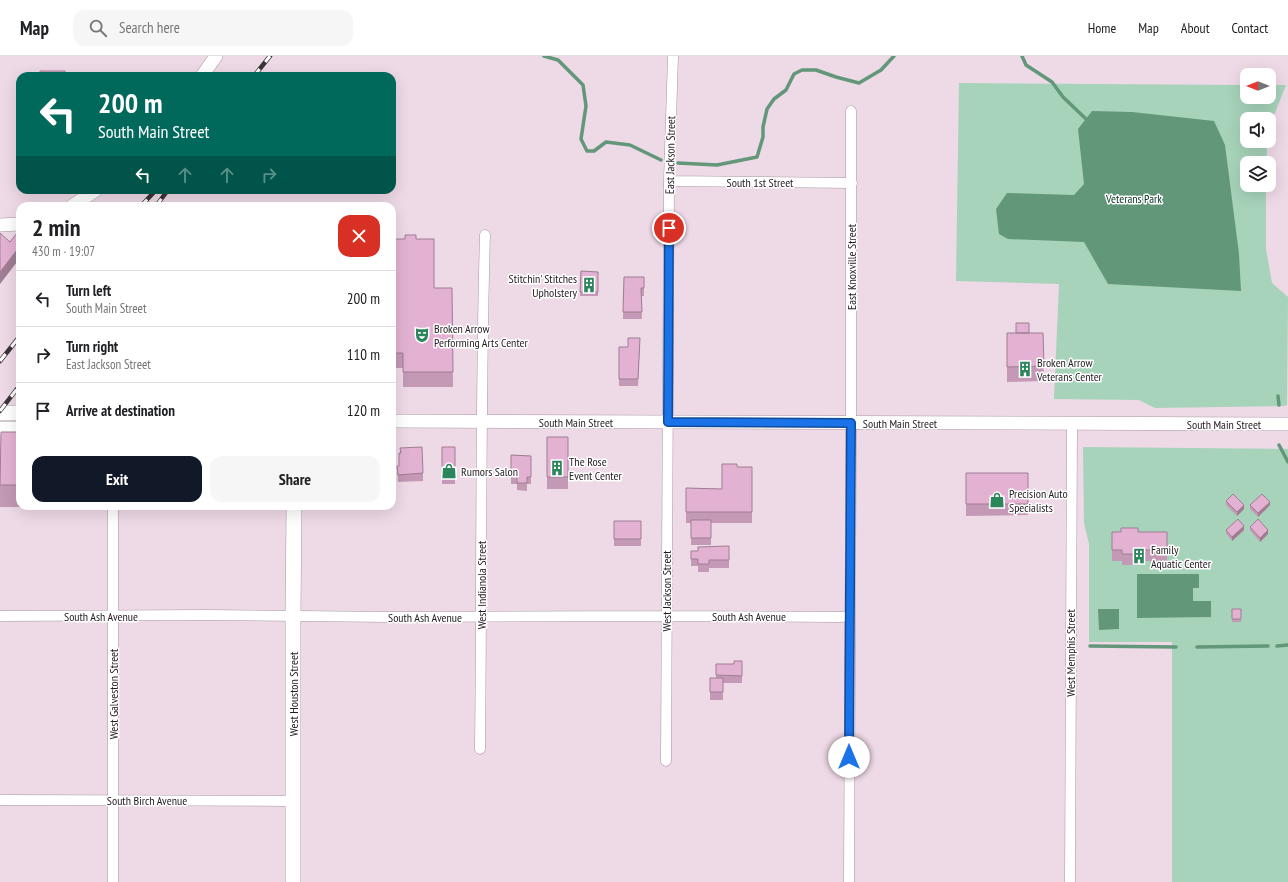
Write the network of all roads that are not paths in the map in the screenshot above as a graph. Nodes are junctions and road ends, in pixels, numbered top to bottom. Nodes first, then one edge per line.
1 (216, 56) edge
2 (673, 56) edge
3 (205, 72) edge
4 (851, 111) dead end
5 (669, 181) junction
6 (852, 183) junction
7 (90, 194) edge
8 (78, 202) edge
9 (16, 224) edge
10 (0, 225) edge
11 (485, 235) dead end
12 (0, 413) edge
13 (16, 413) edge
14 (396, 421) edge
15 (481, 421) junction
16 (668, 422) junction
17 (851, 423) junction
18 (1072, 424) junction
19 (1288, 424) edge
20 (0, 429) edge
21 (16, 429) edge
22 (113, 510) edge
23 (294, 510) edge
24 (0, 616) edge
25 (114, 616) junction
26 (292, 616) junction
27 (666, 616) junction
28 (850, 616) junction
29 (482, 617) junction
30 (480, 749) dead end
31 (666, 761) dead end
32 (0, 800) edge
33 (113, 800) junction
34 (293, 801) junction
35 (113, 882) edge
36 (293, 882) edge
37 (849, 882) edge
38 (1070, 882) edge

1 - 3 street
2 - 5 street, East Jackson Street
4 - 6 street, East Knoxville Street
5 - 6 street, South 1st Street
5 - 16 street, East Jackson Street
6 - 17 street, East Knoxville Street
7 - 8 street
9 - 10 street
11 - 15 street, West Indianola Street
12 - 13 main road
14 - 15 street, South Main Street
15 - 16 street, South Main Street
15 - 29 street, West Indianola Street
16 - 17 street, South Main Street
16 - 27 street, West Jackson Street
17 - 18 street, South Main Street
17 - 28 street, East Knoxville Street
18 - 19 street, South Main Street
18 - 38 street, West Memphis Street
20 - 21 main road
22 - 25 street, West Galveston Street
23 - 26 main road, West Houston Street
24 - 25 street, South Ash Avenue
25 - 26 street, South Ash Avenue
25 - 33 street, West Galveston Street
26 - 29 street, South Ash Avenue
26 - 34 main road, West Houston Street
27 - 28 street, South Ash Avenue
27 - 29 street, South Ash Avenue
27 - 31 street, West Jackson Street
28 - 37 street, East Knoxville Street
29 - 30 street, West Indianola Street
32 - 33 street, South Birch Avenue
33 - 34 street, South Birch Avenue
33 - 35 street, West Galveston Street
34 - 36 main road, West Houston Street

